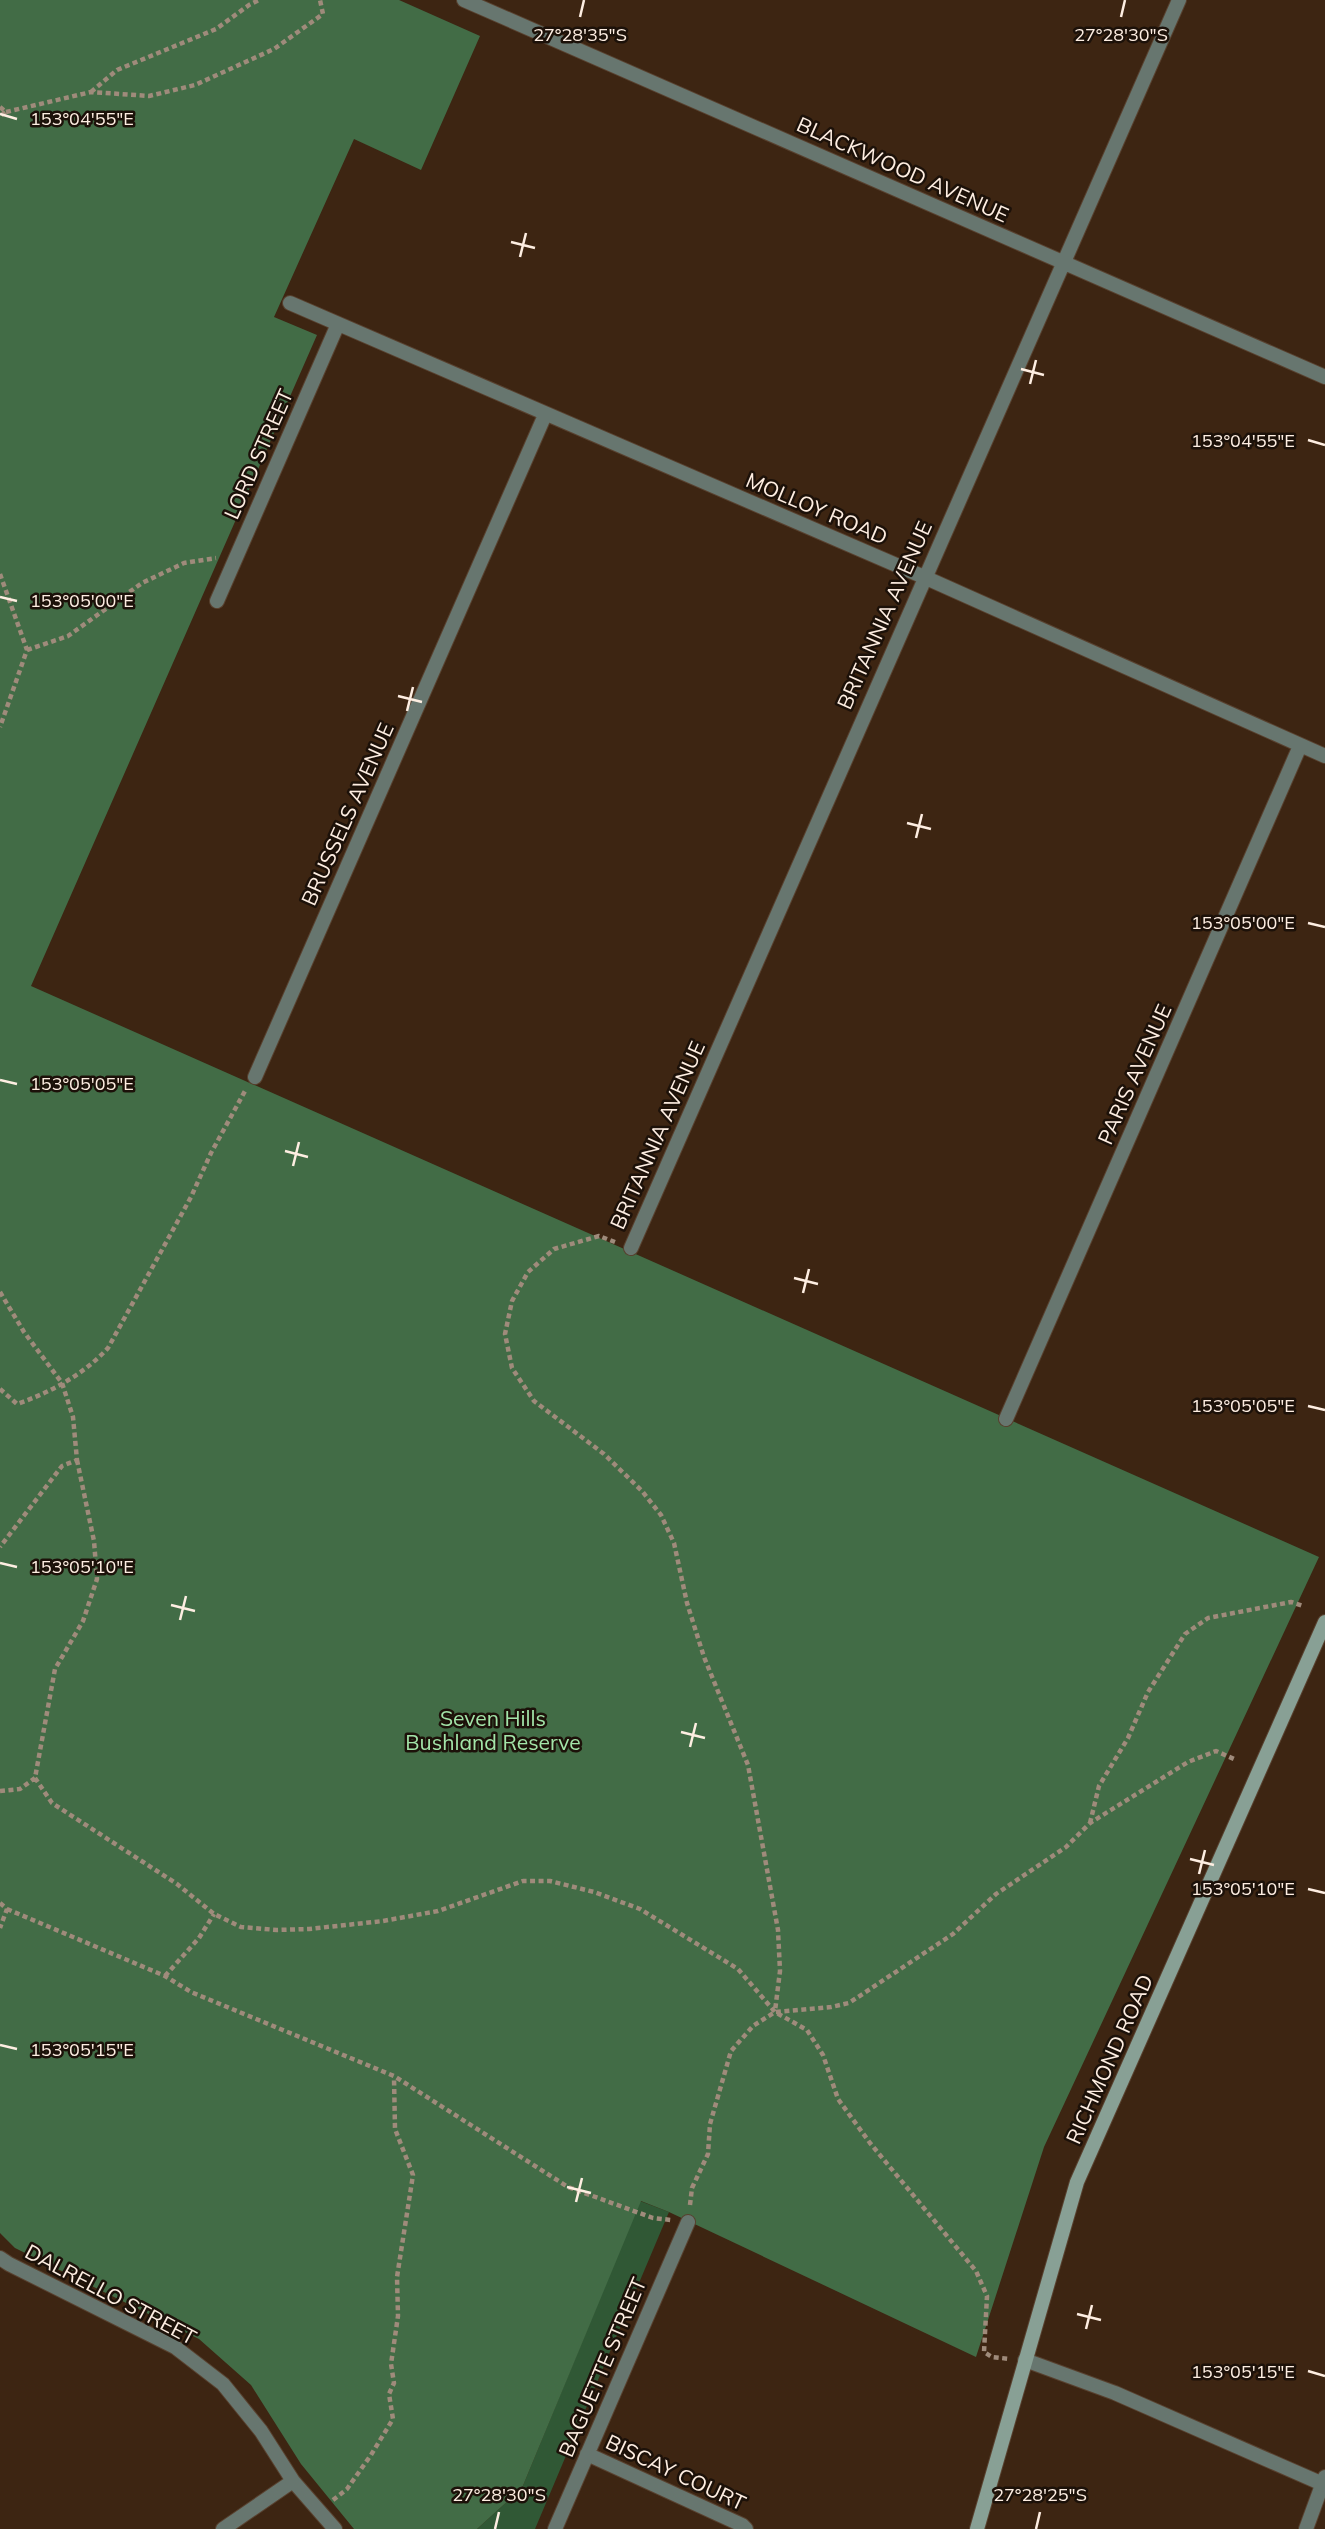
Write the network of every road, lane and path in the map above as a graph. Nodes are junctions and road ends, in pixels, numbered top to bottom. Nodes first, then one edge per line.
1 (260, 0) edge
2 (320, 0) edge
3 (464, 0) edge
4 (1179, 0) edge
5 (91, 92) junction
6 (0, 107) edge
7 (6, 113) junction
8 (0, 116) edge
9 (1062, 261) junction
10 (290, 303) dead end
11 (338, 324) junction
12 (1325, 377) edge
13 (545, 415) junction
14 (237, 554) junction
15 (0, 574) edge
16 (924, 577) junction
17 (217, 601) dead end
18 (27, 649) junction
19 (0, 727) edge
20 (1300, 746) junction
21 (1325, 756) edge
22 (255, 1077) joint
23 (631, 1248) joint
24 (0, 1292) edge
25 (62, 1383) junction
26 (0, 1389) edge
27 (1006, 1419) dead end
28 (77, 1460) junction
29 (0, 1547) edge
30 (1303, 1606) dead end
31 (1325, 1622) edge
32 (1234, 1759) dead end
33 (35, 1778) junction
34 (0, 1791) edge
35 (1090, 1823) junction
36 (0, 1903) edge
37 (7, 1909) junction
38 (214, 1914) junction
39 (0, 1928) edge
40 (165, 1976) junction
41 (775, 2011) junction
42 (394, 2076) junction
43 (688, 2221) junction
44 (0, 2258) edge
45 (1025, 2360) junction
46 (587, 2454) junction
47 (293, 2482) junction
48 (1324, 2482) edge
49 (318, 2510) junction
50 (223, 2529) edge
51 (335, 2529) edge
52 (555, 2529) edge
53 (746, 2529) edge
54 (977, 2529) edge
55 (1306, 2529) edge

1 - 5 path
2 - 5 path
3 - 9 street, BLACKWOOD AVENUE
4 - 9 street, BRITANNIA AVENUE
5 - 7 path
6 - 7 path
7 - 8 path
9 - 12 street, BLACKWOOD AVENUE
9 - 16 street, BRITANNIA AVENUE
10 - 11 street, MOLLOY ROAD
11 - 13 street, MOLLOY ROAD
11 - 14 street, LORD STREET
13 - 16 street, MOLLOY ROAD
13 - 22 street, BRUSSELS AVENUE
14 - 17 street, LORD STREET
14 - 18 path
15 - 18 path
16 - 20 street, MOLLOY ROAD
16 - 23 street, BRITANNIA AVENUE
18 - 19 path
20 - 21 street, MOLLOY ROAD
20 - 27 street, PARIS AVENUE
22 - 25 path
23 - 41 path
24 - 25 path
25 - 26 path
25 - 28 path
28 - 29 path
28 - 33 path
30 - 35 path
31 - 45 main road, RICHMOND ROAD
32 - 35 path
33 - 34 path
33 - 38 path
35 - 41 path
36 - 37 path
37 - 39 path
37 - 40 path
38 - 40 path
38 - 41 path
40 - 42 path
41 - 43 path
41 - 45 path
42 - 43 path
42 - 49 path
43 - 46 street, BAGUETTE STREET
44 - 47 street, DALRELLO STREET
45 - 48 street
45 - 54 main road, RICHMOND ROAD
46 - 52 street, BAGUETTE STREET
46 - 53 street, BISCAY COURT
47 - 49 street, DALRELLO STREET
47 - 50 street
48 - 55 street
49 - 51 street, DALRELLO STREET

